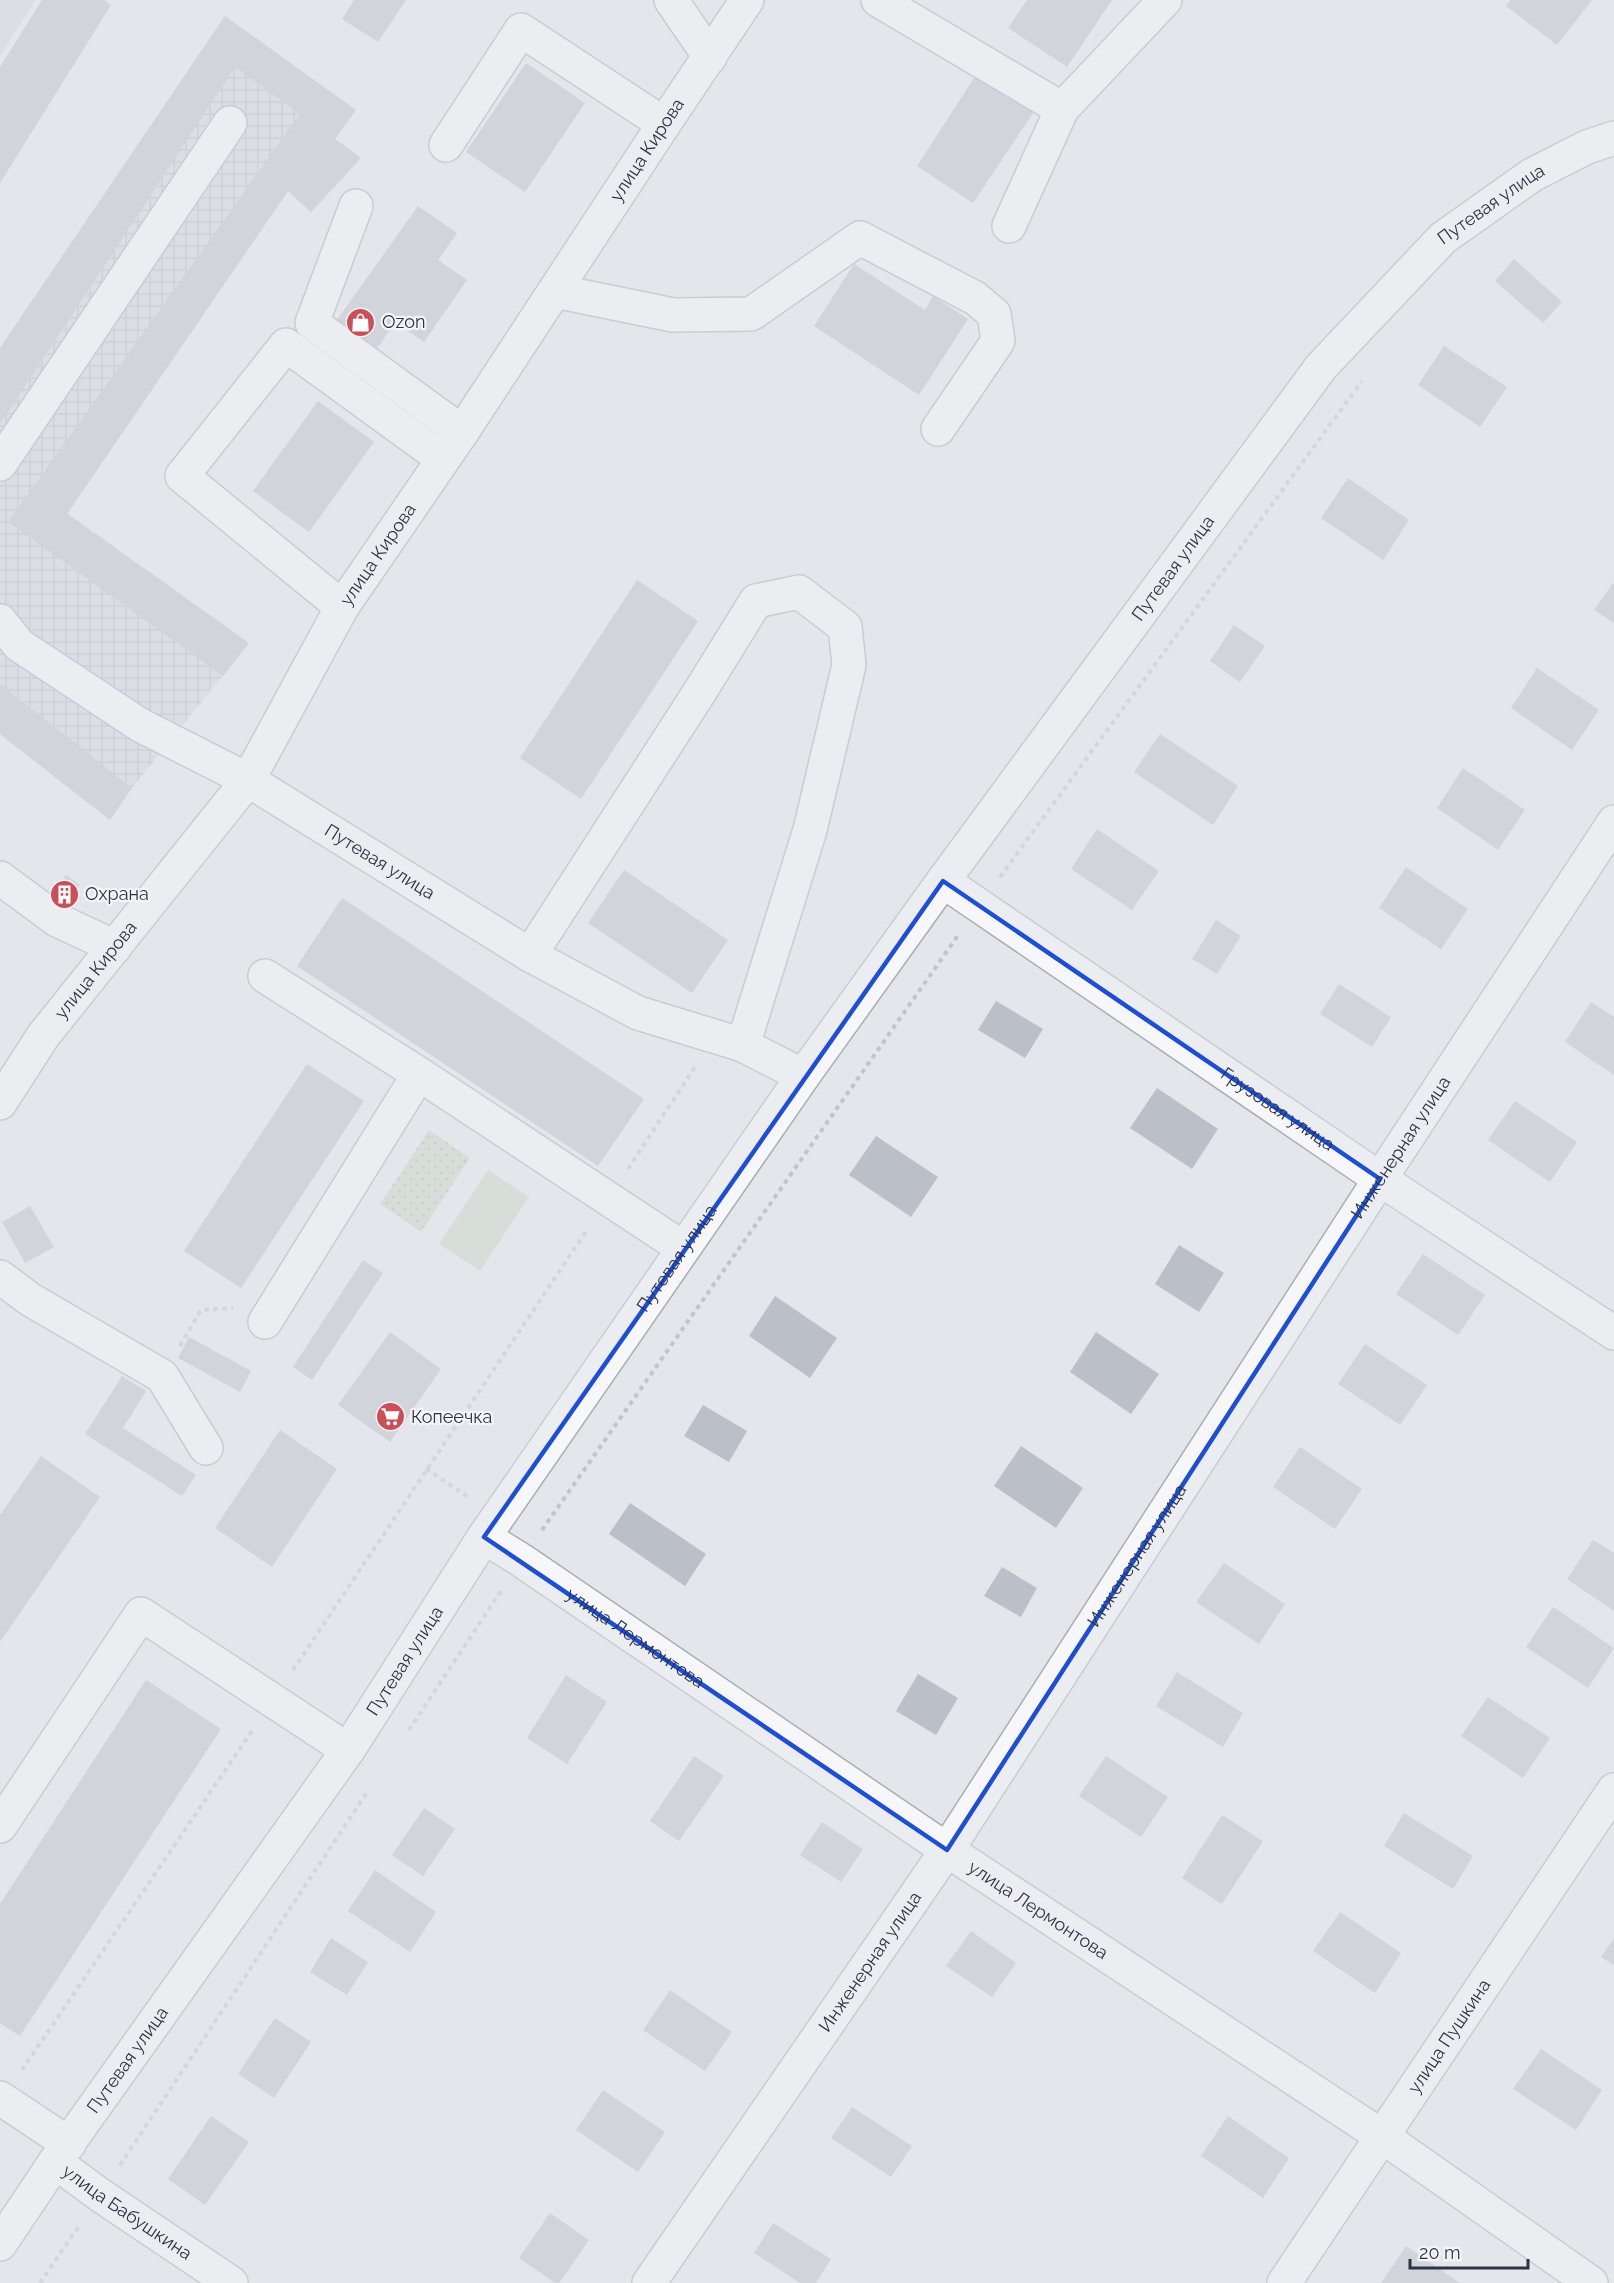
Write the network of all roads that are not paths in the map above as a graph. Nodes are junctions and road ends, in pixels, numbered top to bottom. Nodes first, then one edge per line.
1 (671, 0) edge
2 (747, 0) edge
3 (878, 0) edge
4 (1165, 0) edge
5 (710, 57) junction
6 (1062, 110) junction
7 (230, 123) dead end
8 (664, 124) junction
9 (1614, 138) edge
10 (446, 145) dead end
11 (356, 206) dead end
12 (1009, 226) dead end
13 (555, 291) junction
14 (938, 429) dead end
15 (462, 432) junction
16 (443, 459) junction
17 (0, 464) edge
18 (342, 607) junction
19 (0, 621) edge
20 (249, 780) junction
21 (1614, 822) edge
22 (0, 879) edge
23 (943, 881) junction
24 (115, 947) junction
25 (530, 955) junction
26 (265, 976) dead end
27 (729, 1041) junction
28 (419, 1074) junction
29 (803, 1076) junction
30 (0, 1103) edge
31 (1380, 1179) junction
32 (683, 1248) junction
33 (0, 1277) edge
34 (270, 1314) road end
35 (1614, 1333) edge
36 (206, 1448) dead end
37 (484, 1537) junction
38 (348, 1750) junction
39 (1614, 1790) edge
40 (0, 1826) edge
41 (947, 1850) junction
42 (1, 2099) edge
43 (1383, 2137) junction
44 (62, 2153) junction
45 (0, 2244) edge
46 (231, 2283) edge
47 (649, 2283) edge
48 (1284, 2283) edge
49 (1591, 2283) edge

1 - 5 street
2 - 5 street, улица Кирова
3 - 6 street
4 - 6 street
5 - 8 street, улица Кирова
6 - 12 street
7 - 17 street
8 - 10 street
8 - 13 street, улица Кирова
9 - 23 street, Путевая улица
11 - 15 street
13 - 14 street
13 - 15 street, улица Кирова
15 - 16 street, улица Кирова
16 - 18 street, улица Кирова
16 - 18 street
18 - 20 street, улица Кирова
19 - 20 street, Путевая улица
20 - 24 street, улица Кирова
20 - 25 street, Путевая улица
21 - 31 street, Инженерная улица
22 - 24 street
23 - 29 street, Путевая улица
23 - 31 street, Грузовая улица
24 - 30 street, улица Кирова
25 - 27 street, Путевая улица
25 - 27 street
26 - 28 street
27 - 29 street, Путевая улица
28 - 32 street
28 - 34 street
29 - 32 street, Путевая улица
31 - 35 street, Грузовая улица
31 - 41 street, Инженерная улица
32 - 37 street, Путевая улица
33 - 36 street
37 - 38 street, Путевая улица
37 - 41 street, улица Лермонтова
38 - 40 street
38 - 44 street, Путевая улица
39 - 43 street, улица Пушкина
41 - 43 street, улица Лермонтова
41 - 47 street, Инженерная улица
42 - 44 street, улица Бабушкина
43 - 48 street, улица Пушкина
43 - 49 street, улица Лермонтова
44 - 45 street, Путевая улица
44 - 46 street, улица Бабушкина

